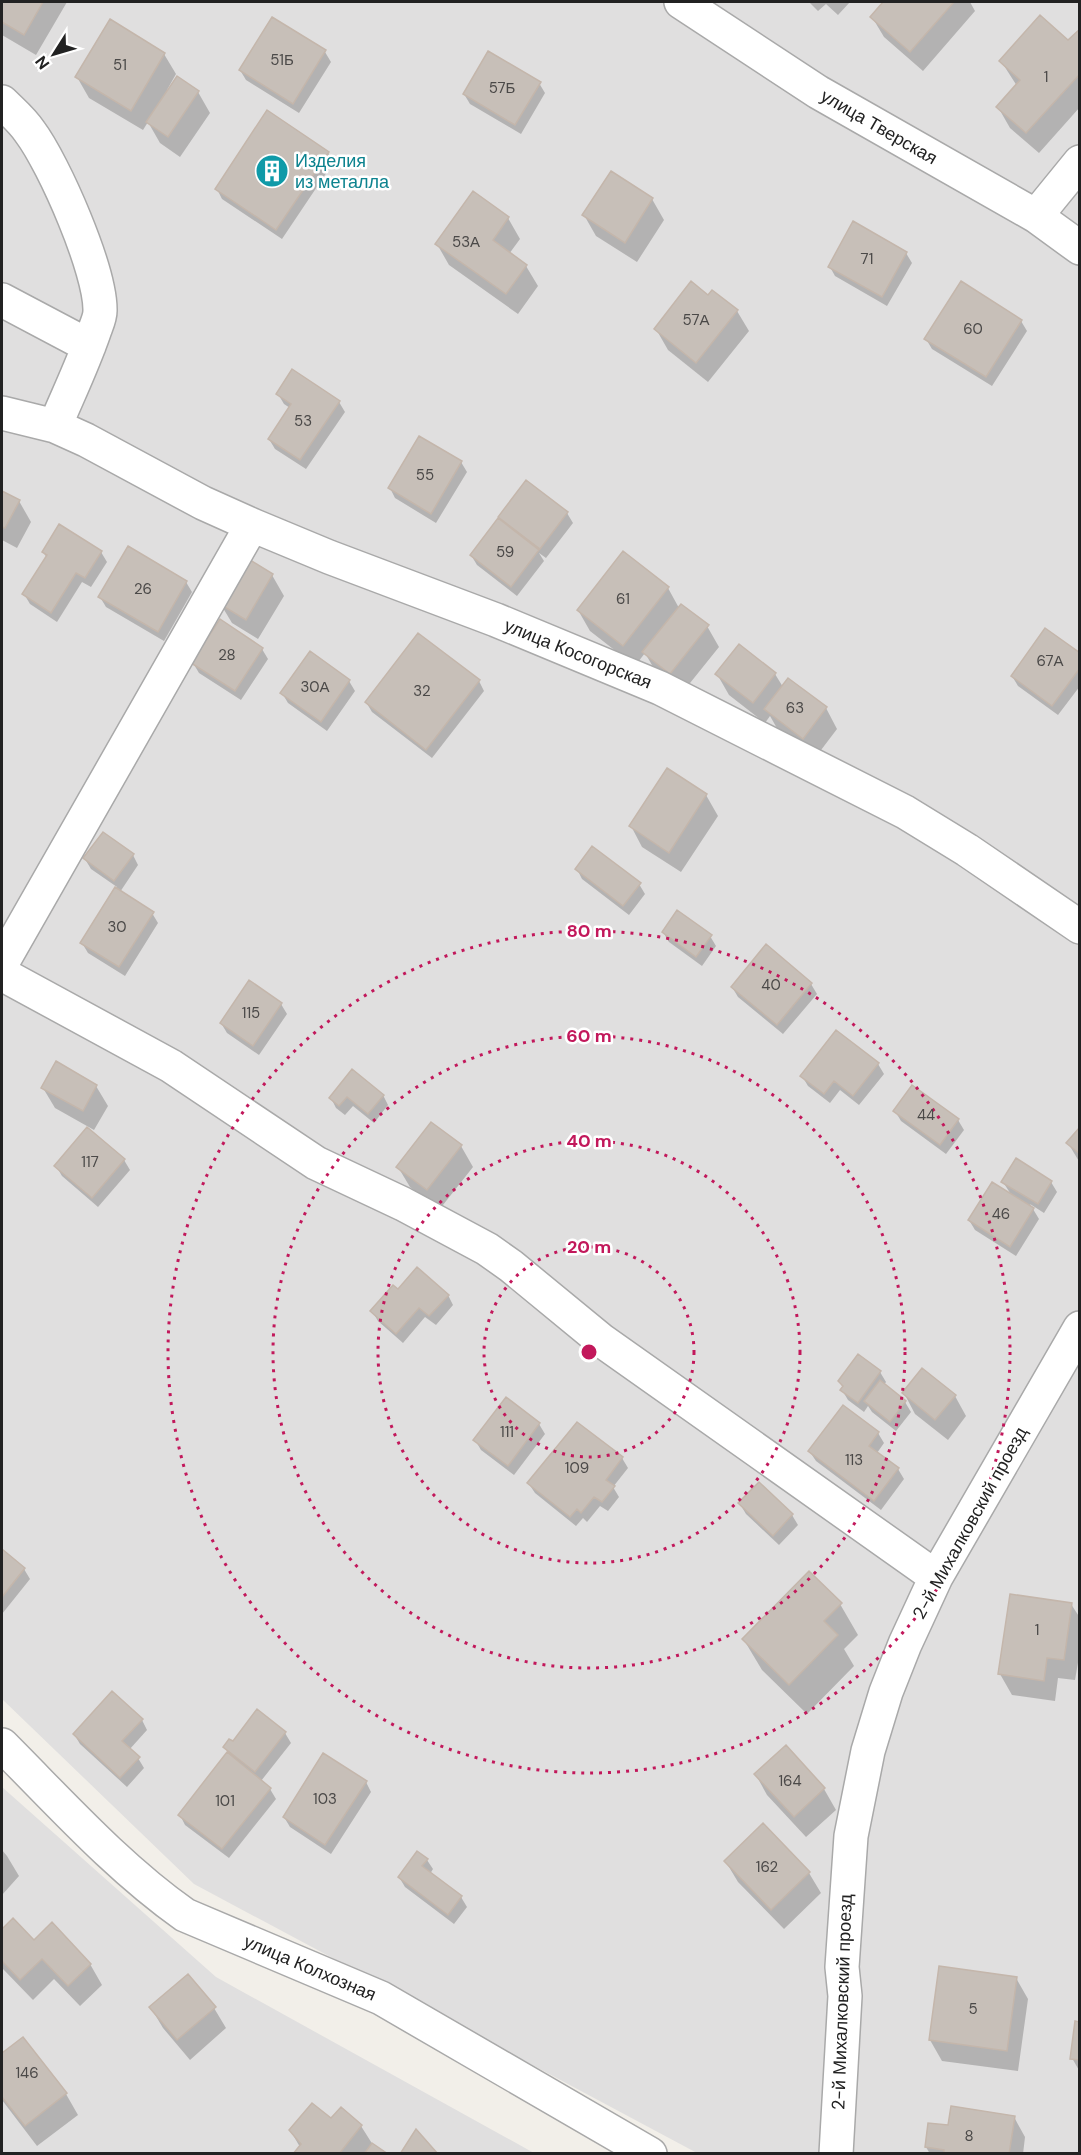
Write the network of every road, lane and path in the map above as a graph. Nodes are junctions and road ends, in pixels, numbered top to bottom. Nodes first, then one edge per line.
1 (681, 2) edge
2 (2, 102) edge
3 (1080, 162) edge
4 (1036, 216) junction
5 (1080, 248) edge
6 (2, 300) edge
7 (89, 346) junction
8 (2, 413) edge
9 (55, 426) junction
10 (252, 525) junction
11 (1080, 927) edge
12 (2, 963) edge
13 (2, 974) edge
14 (1080, 1328) edge
15 (936, 1577) junction
16 (2, 1745) edge
17 (650, 2154) edge
18 (836, 2154) edge

1 - 4 street, улица Тверская
2 - 7 street
3 - 4 street
4 - 5 street, улица Тверская
6 - 7 street
7 - 9 street
8 - 9 street, улица Косогорская
9 - 10 street, улица Косогорская
10 - 11 street, улица Косогорская
10 - 12 street
13 - 15 street
14 - 15 street, 2-й Михалковский проезд
15 - 18 street, 2-й Михалковский проезд
16 - 17 street, улица Колхозная

